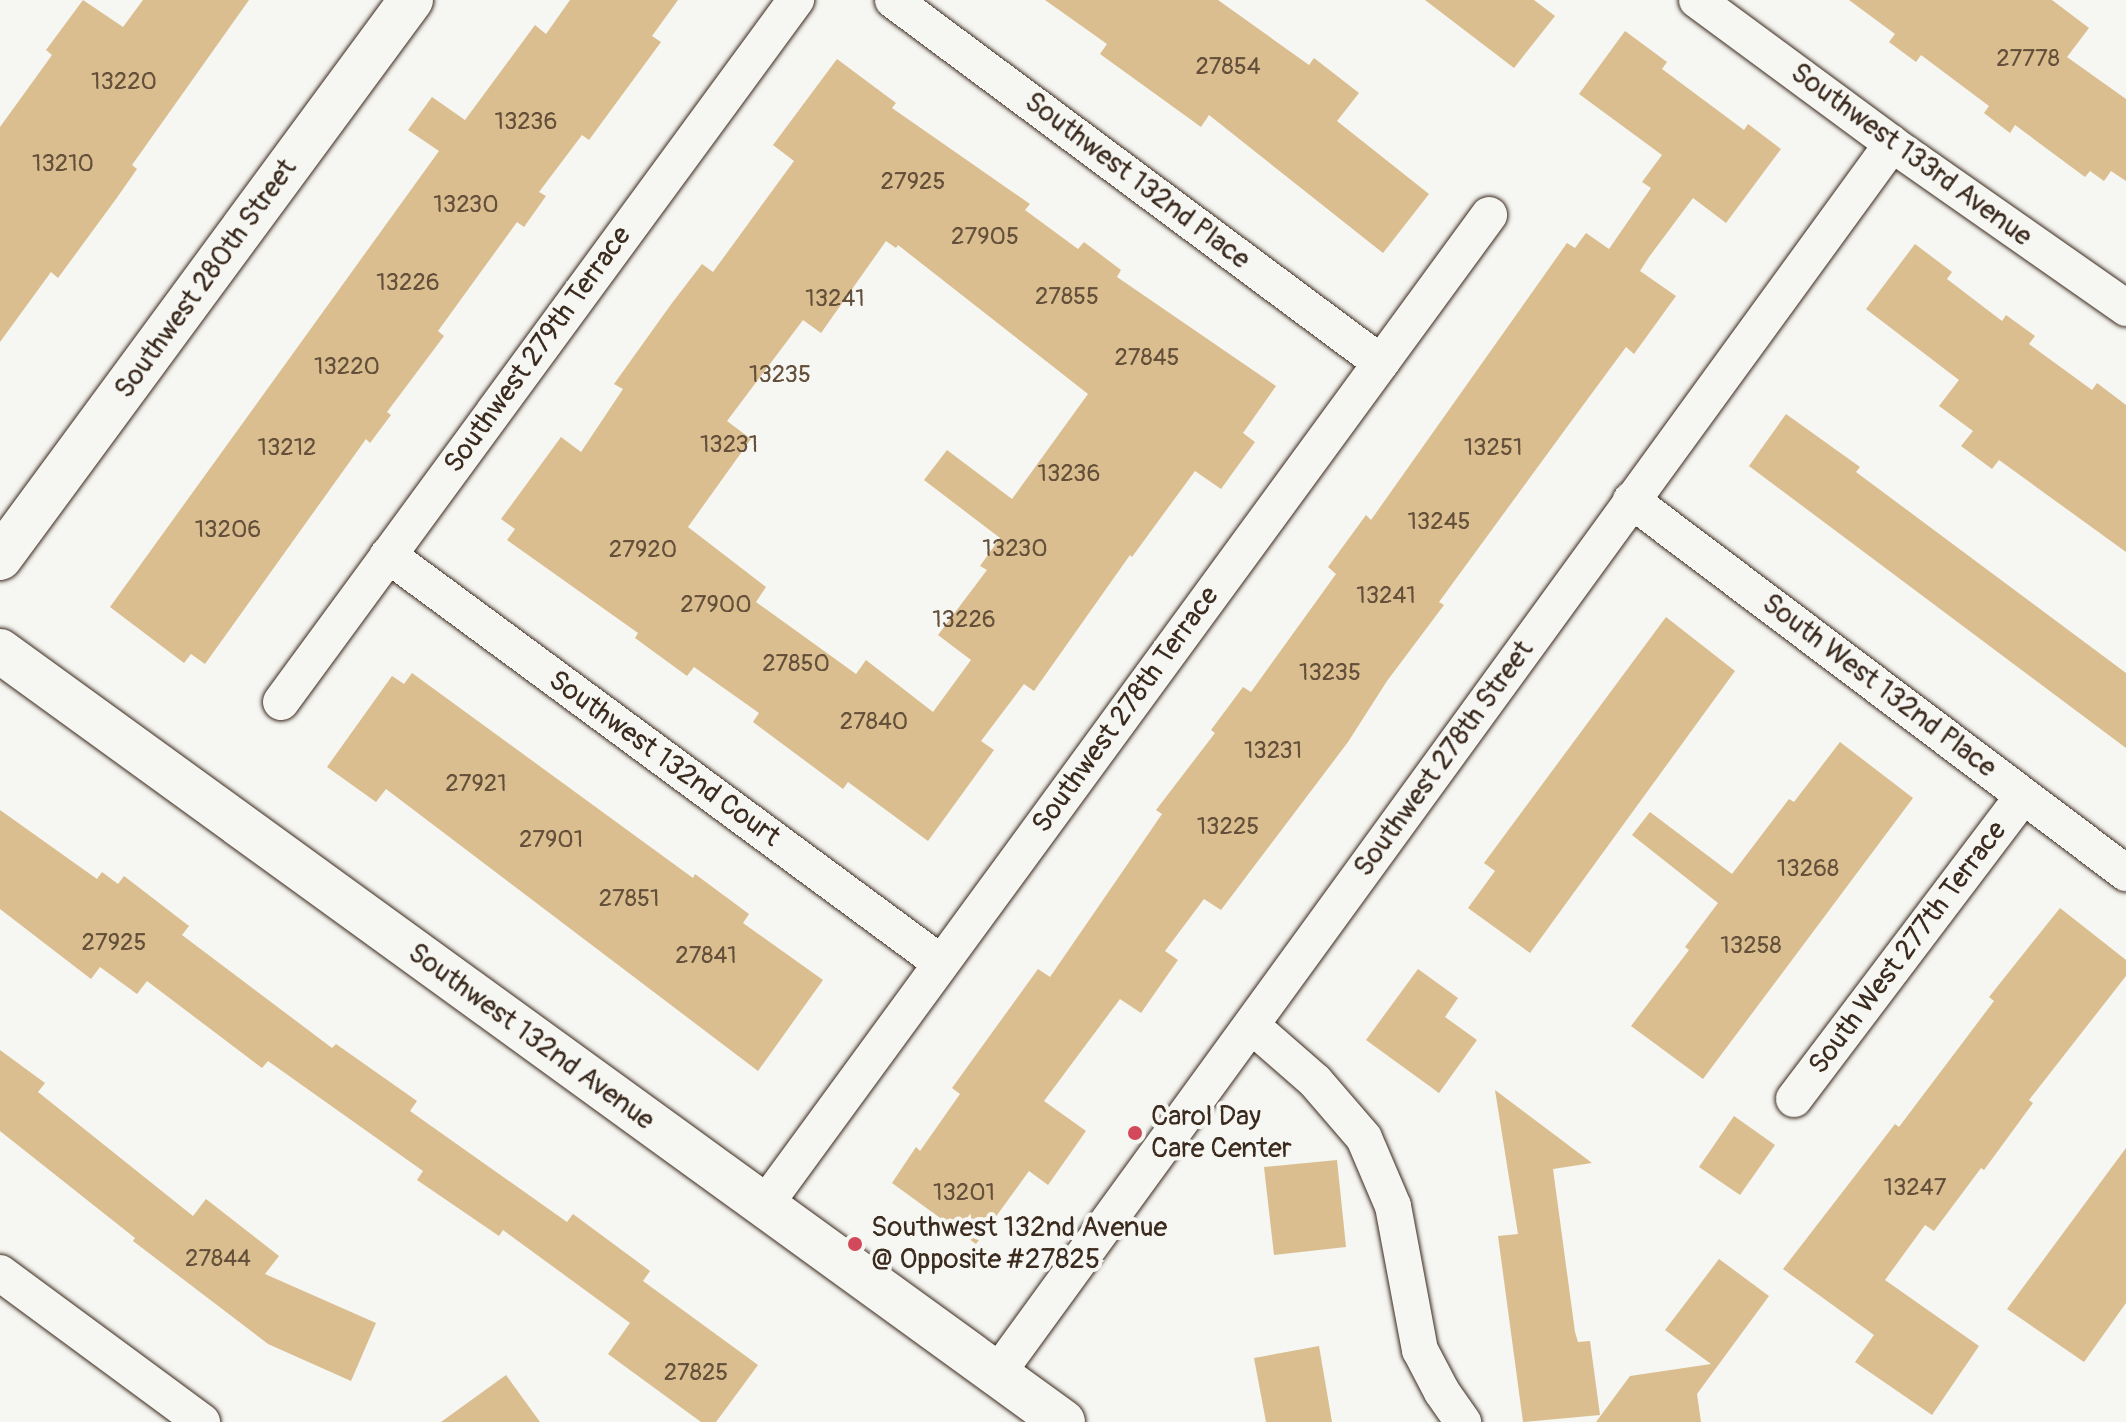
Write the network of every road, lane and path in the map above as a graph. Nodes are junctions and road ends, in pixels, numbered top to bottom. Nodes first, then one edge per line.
1 (411, 0) edge
2 (796, 0) edge
3 (893, 0) edge
4 (1697, 0) edge
5 (1892, 144) junction
6 (1489, 215) dead end
7 (2126, 308) edge
8 (1381, 363) junction
9 (1631, 500) junction
10 (388, 555) junction
11 (0, 558) edge
12 (0, 651) edge
13 (281, 702) dead end
14 (2023, 796) junction
15 (2126, 873) edge
16 (941, 963) junction
17 (1252, 1026) junction
18 (1794, 1099) dead end
19 (764, 1206) junction
20 (0, 1273) edge
21 (997, 1374) junction
22 (202, 1422) edge
23 (1063, 1422) edge
24 (1463, 1422) edge

1 - 11 street, Southwest 280th Street
2 - 10 street, Southwest 279th Terrace
3 - 8 street, Southwest 132nd Place
4 - 5 street, Southwest 133rd Avenue
5 - 7 street, Southwest 133rd Avenue
5 - 9 street, Southwest 278th Street
6 - 8 street, Southwest 278th Terrace
8 - 16 street, Southwest 278th Terrace
9 - 14 street, South West 132nd Place
9 - 17 street, Southwest 278th Street
10 - 13 street, Southwest 279th Terrace
10 - 16 street, Southwest 132nd Court
12 - 19 street, Southwest 132nd Avenue
14 - 15 street, South West 132nd Place
14 - 18 street, South West 277th Terrace
16 - 19 street, Southwest 278th Terrace
17 - 21 street, Southwest 278th Street
17 - 24 street
19 - 21 street, Southwest 132nd Avenue
20 - 22 street
21 - 23 street, Southwest 132nd Avenue

